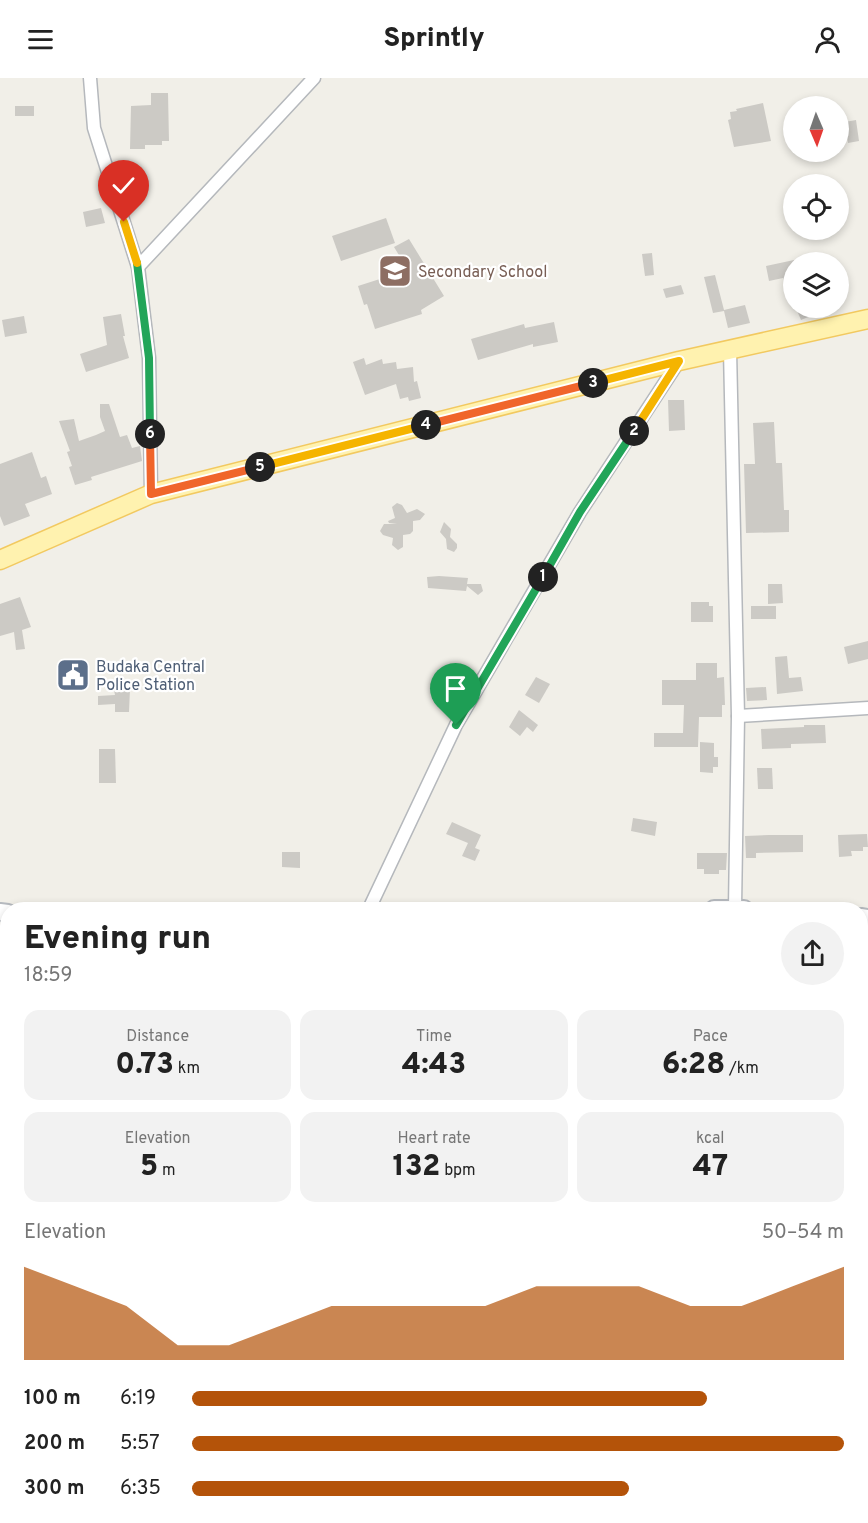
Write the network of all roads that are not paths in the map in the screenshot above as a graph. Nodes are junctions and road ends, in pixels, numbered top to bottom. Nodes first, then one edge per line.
1 (90, 78) edge
2 (314, 78) edge
3 (138, 267) junction
4 (868, 319) edge
5 (730, 350) junction
6 (679, 361) junction
7 (151, 494) junction
8 (0, 560) edge
9 (868, 708) edge
10 (738, 716) junction
11 (372, 902) edge
12 (735, 902) edge

1 - 3 street
2 - 3 street
3 - 7 street
4 - 5 main road
5 - 6 main road
5 - 10 street
6 - 7 main road
6 - 11 street
7 - 8 main road
9 - 10 street
10 - 12 street

